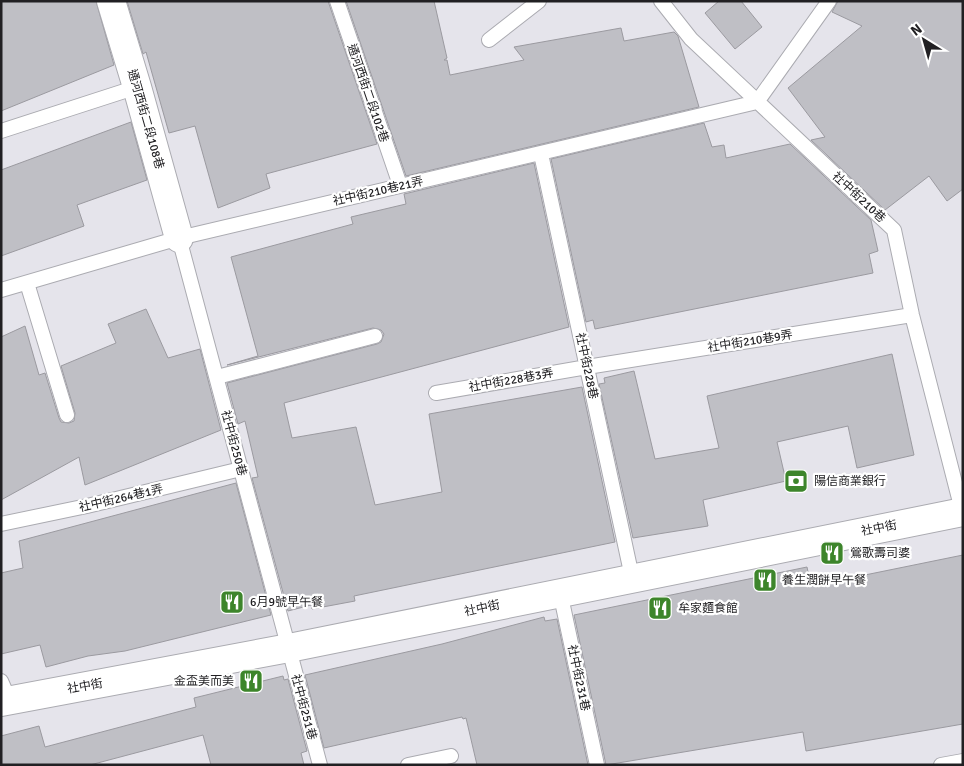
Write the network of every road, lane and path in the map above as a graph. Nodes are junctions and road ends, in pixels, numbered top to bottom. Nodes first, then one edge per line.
1 (111, 1) edge
2 (337, 1) edge
3 (539, 1) edge
4 (661, 1) edge
5 (829, 1) edge
6 (489, 40) dead end
7 (137, 87) junction
8 (758, 102) junction
9 (1, 131) edge
10 (541, 154) junction
11 (400, 185) junction
12 (178, 238) junction
13 (27, 283) junction
14 (1, 290) edge
15 (912, 315) junction
16 (376, 336) dead end
17 (587, 366) junction
18 (217, 377) junction
19 (436, 394) dead end
20 (67, 415) dead end
21 (241, 469) junction
22 (962, 513) edge
23 (1, 524) edge
24 (632, 577) junction
25 (560, 592) junction
26 (289, 648) junction
27 (4, 694) edge
28 (451, 756) dead end
29 (963, 761) edge
30 (320, 765) edge
31 (408, 765) edge
32 (596, 765) edge
33 (941, 765) edge

1 - 7 street, 通河西街二段108巷
2 - 11 lane, 通河西街二段102巷
3 - 6 lane
4 - 8 lane, 社中街210巷
5 - 8 lane
7 - 9 lane
7 - 12 street, 通河西街二段108巷
8 - 10 lane, 社中街210巷21弄
8 - 15 lane, 社中街210巷
10 - 11 lane, 社中街210巷21弄
10 - 17 lane, 社中街228巷
11 - 12 lane, 社中街210巷21弄
12 - 13 lane, 社中街210巷21弄
12 - 18 lane, 社中街250巷
13 - 14 lane, 社中街210巷21弄
13 - 20 lane
15 - 17 lane, 社中街210巷9弄
15 - 22 lane, 社中街210巷
16 - 18 lane
17 - 19 lane, 社中街228巷3弄
17 - 24 lane, 社中街228巷
18 - 21 lane, 社中街250巷
21 - 23 lane, 社中街264巷1弄
21 - 26 lane, 社中街250巷
22 - 24 street, 社中街
24 - 25 street, 社中街
25 - 26 street, 社中街
25 - 32 lane, 社中街231巷
26 - 27 street, 社中街
26 - 30 lane, 社中街251巷
28 - 31 lane
29 - 33 lane

